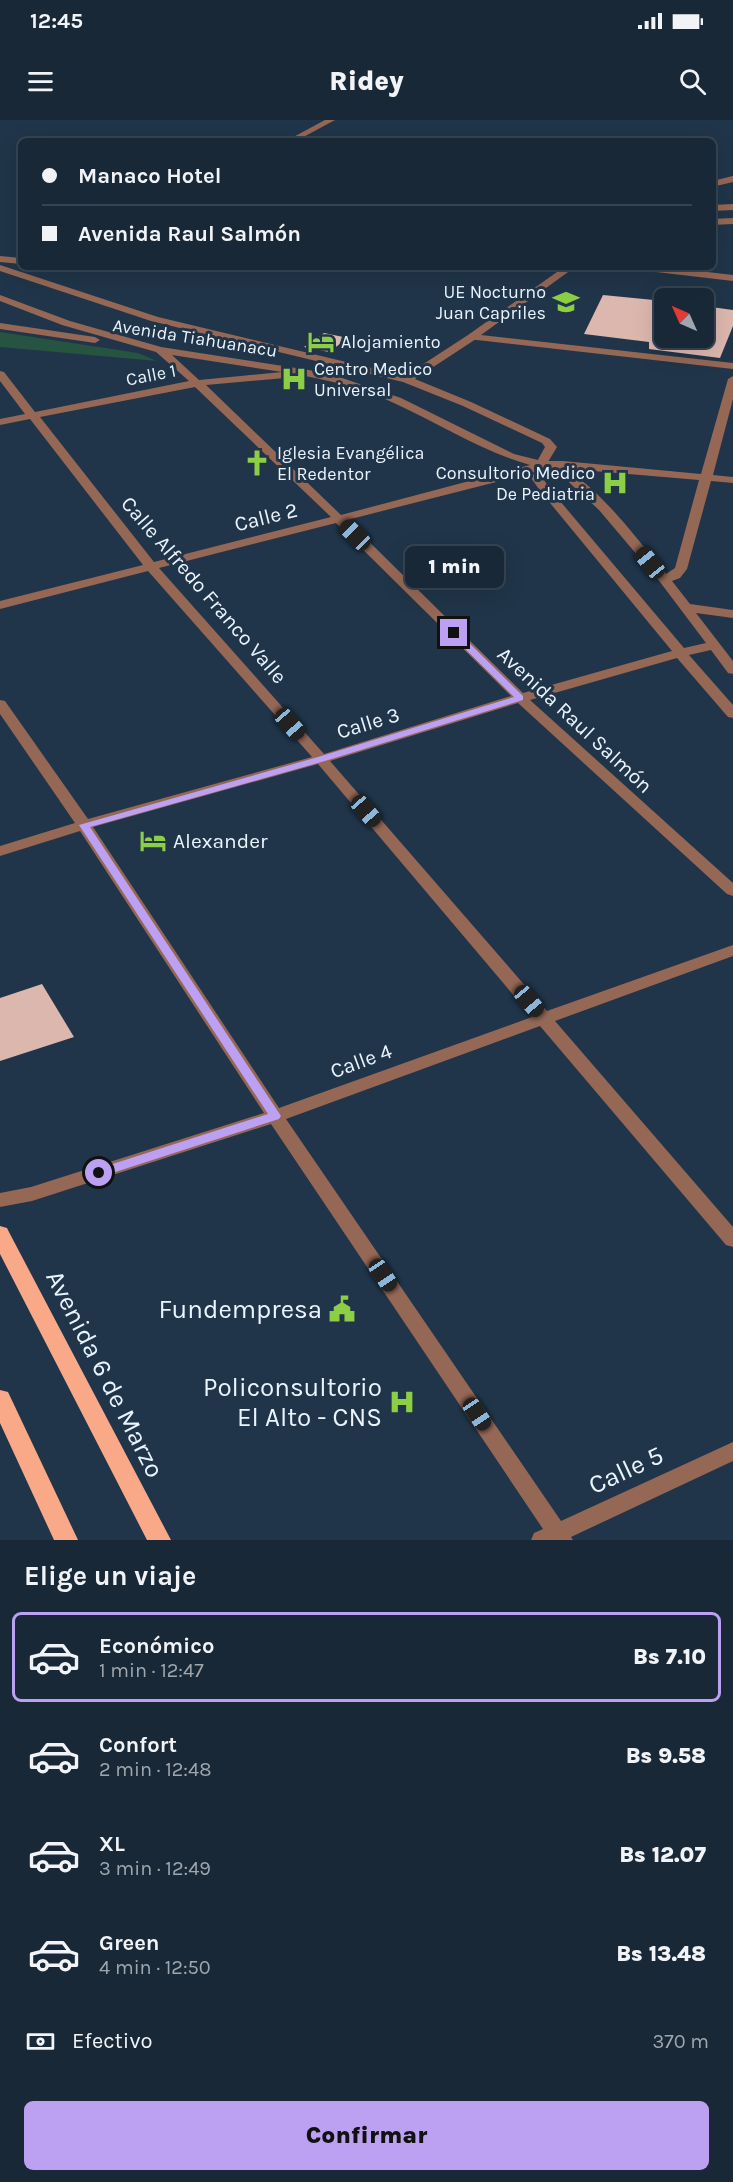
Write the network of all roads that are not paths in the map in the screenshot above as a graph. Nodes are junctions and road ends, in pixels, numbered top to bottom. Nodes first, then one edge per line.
1 (331, 120) edge
2 (296, 138) edge
3 (733, 179) edge
4 (716, 183) edge
5 (733, 207) edge
6 (716, 208) edge
7 (733, 221) edge
8 (716, 222) edge
9 (0, 250) edge
10 (18, 251) edge
11 (0, 259) edge
12 (18, 261) edge
13 (0, 268) edge
14 (566, 270) edge
15 (665, 270) edge
16 (733, 278) edge
17 (0, 298) edge
18 (0, 326) edge
19 (472, 337) junction
20 (160, 350) junction
21 (733, 366) edge
22 (309, 373) junction
23 (0, 374) edge
24 (733, 379) edge
25 (407, 380) junction
26 (197, 383) junction
27 (30, 415) junction
28 (0, 422) edge
29 (543, 467) junction
30 (707, 477) junction
31 (733, 480) edge
32 (339, 519) junction
33 (151, 567) junction
34 (664, 579) junction
35 (0, 605) edge
36 (683, 607) junction
37 (733, 614) edge
38 (713, 646) junction
39 (679, 653) junction
40 (733, 670) edge
41 (520, 698) junction
42 (0, 704) edge
43 (733, 714) edge
44 (321, 759) junction
45 (84, 825) junction
46 (0, 851) edge
47 (733, 891) edge
48 (733, 950) edge
49 (543, 1018) junction
50 (275, 1116) junction
51 (0, 1200) edge
52 (0, 1234) edge
53 (733, 1240) edge
54 (0, 1399) edge
55 (733, 1451) edge
56 (554, 1538) edge
57 (66, 1540) edge
58 (159, 1540) edge

1 - 2 street
3 - 4 street
5 - 6 street
7 - 8 street
9 - 10 street
11 - 12 street
13 - 25 street
14 - 19 street
15 - 16 street
17 - 20 street
18 - 20 street, Avenida Tiahuanacu
19 - 21 street
19 - 25 street
20 - 22 street, Avenida Tiahuanacu
20 - 26 street, Avenida Raul Salmón
22 - 26 street, Calle 1
22 - 29 street, Avenida Tiahuanacu
23 - 27 street, Calle Alfredo Franco Valle
24 - 30 street
25 - 29 street
26 - 27 street, Calle 1
26 - 32 street, Avenida Raul Salmón
27 - 28 street, Calle 1
27 - 33 street, Calle Alfredo Franco Valle
29 - 30 street
29 - 32 street, Calle 2
29 - 34 street, Avenida Tiahuanacu
29 - 39 street
30 - 31 street
30 - 34 street
32 - 33 street, Calle 2
32 - 41 street, Avenida Raul Salmón
33 - 35 street, Calle 2
33 - 44 street, Calle Alfredo Franco Valle
34 - 36 street, Avenida Tiahuanacu
36 - 37 street
36 - 38 street, Avenida Tiahuanacu
38 - 39 street, Calle 3
38 - 40 street, Avenida Tiahuanacu
39 - 41 street, Calle 3
39 - 43 street
41 - 44 street, Calle 3
41 - 47 street, Avenida Raul Salmón
42 - 45 street
44 - 45 street, Calle 3
44 - 49 street, Calle Alfredo Franco Valle
45 - 46 street, Calle 3
45 - 50 street
48 - 49 street, Calle 4
49 - 50 street, Calle 4
49 - 53 street, Calle Alfredo Franco Valle
50 - 51 street, Calle 4
50 - 56 street
52 - 58 highway, Avenida 6 de Marzo
54 - 57 highway
55 - 56 street, Calle 5

